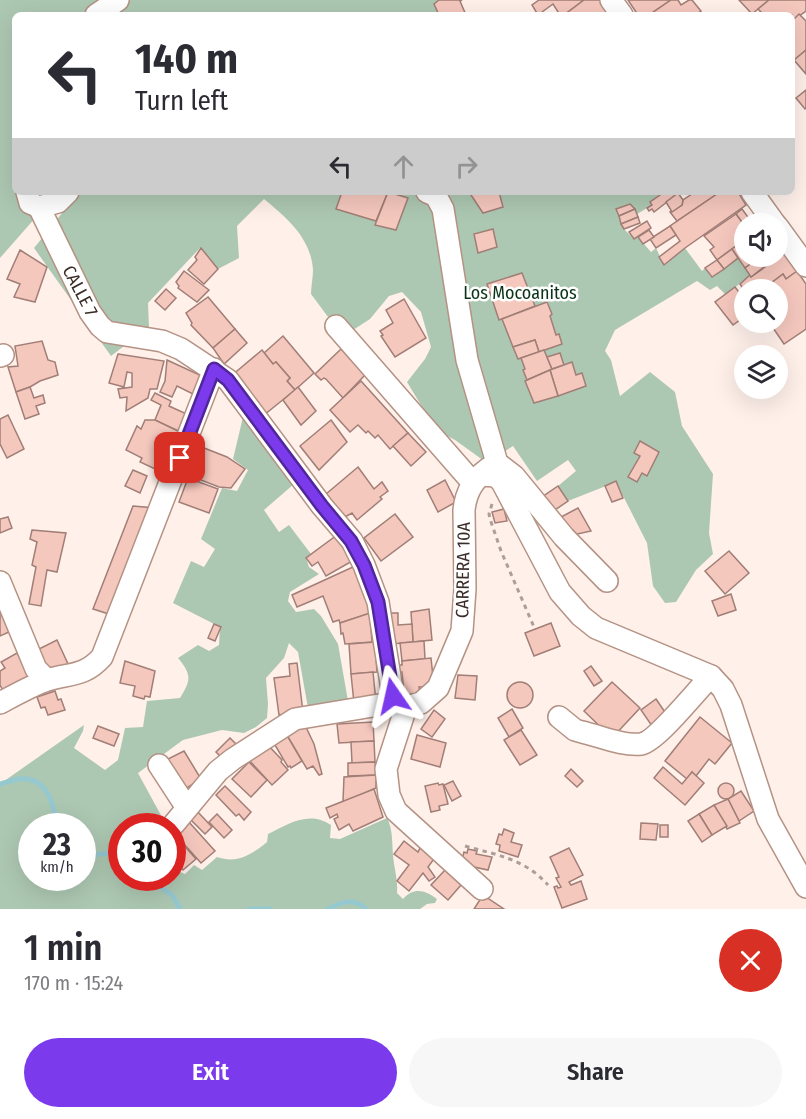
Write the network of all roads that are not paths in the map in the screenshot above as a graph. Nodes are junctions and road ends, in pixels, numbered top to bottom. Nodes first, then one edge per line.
1 (118, 0) edge
2 (100, 12) edge
3 (65, 195) edge
4 (434, 195) edge
5 (754, 195) edge
6 (33, 200) edge
7 (767, 213) edge
8 (788, 241) edge
9 (806, 266) edge
10 (336, 326) dead end
11 (214, 369) junction
12 (483, 474) junction
13 (607, 581) dead end
14 (0, 582) edge
15 (711, 676) junction
16 (47, 680) junction
17 (0, 703) edge
18 (402, 705) junction
19 (559, 717) dead end
20 (159, 765) dead end
21 (806, 887) edge
22 (482, 889) dead end

1 - 2 street
3 - 6 street
4 - 12 street
5 - 7 street
6 - 11 street, CALLE 7
8 - 9 street
10 - 12 street
11 - 16 street
11 - 18 street, CALLE 7
12 - 13 street
12 - 15 street
12 - 18 street, CARRERA 10A
14 - 16 street
15 - 19 street
15 - 21 street
16 - 17 street
18 - 20 street, CARRERA 10A
18 - 22 street

